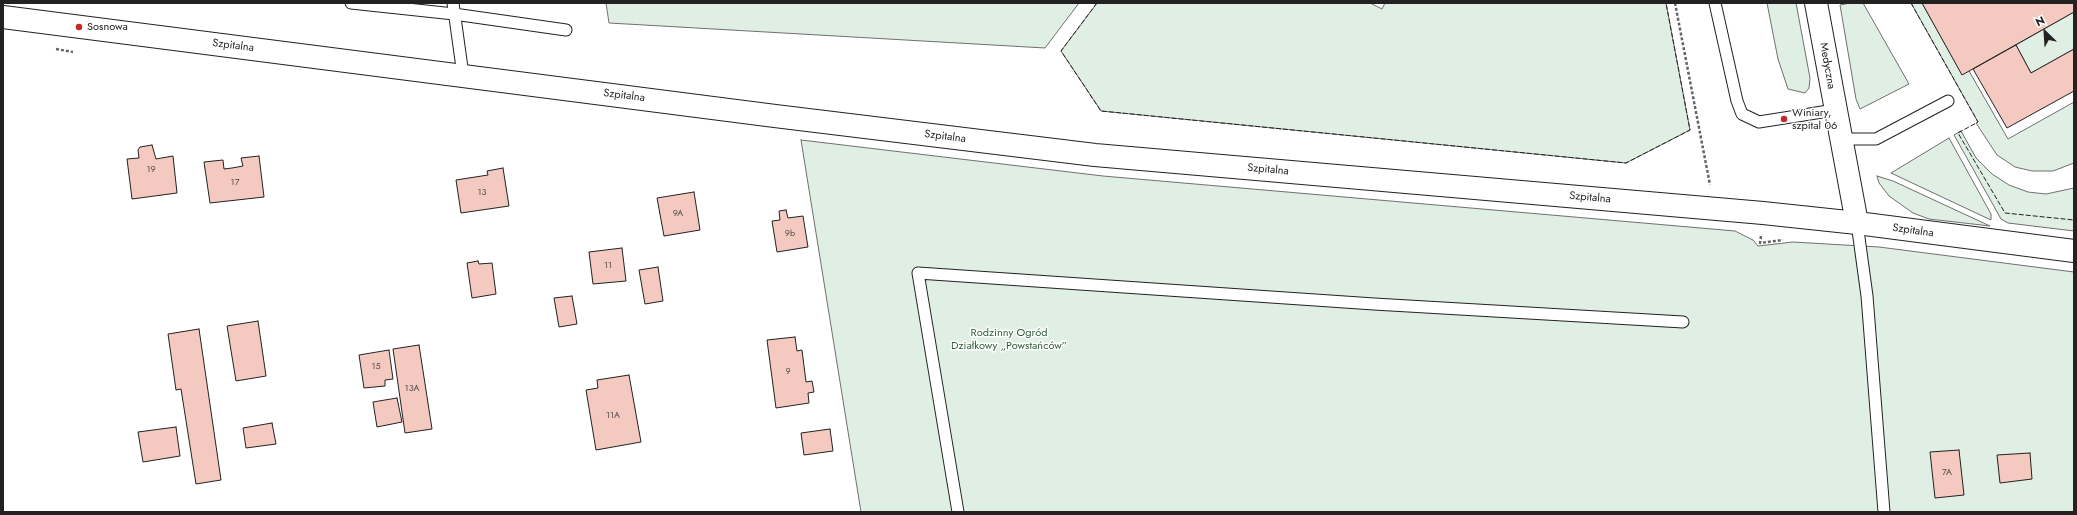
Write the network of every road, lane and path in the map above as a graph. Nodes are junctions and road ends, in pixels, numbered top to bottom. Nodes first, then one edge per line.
1 (351, 3) edge
2 (1675, 3) edge
3 (1715, 3) edge
4 (1816, 3) edge
5 (453, 9) edge
6 (3, 17) edge
7 (566, 30) dead end
8 (463, 75) junction
9 (1948, 101) dead end
10 (1835, 110) junction
11 (1841, 139) junction
12 (1710, 186) dead end
13 (1857, 223) junction
14 (2074, 251) edge
15 (1683, 322) dead end
16 (958, 512) edge
17 (1884, 512) edge

1 - 5 lane
2 - 12 path
3 - 10 lane
4 - 10 street, Medyczna
5 - 7 lane
5 - 8 lane
6 - 8 street, Szpitalna
8 - 13 street, Szpitalna
9 - 11 lane
10 - 11 street, Medyczna
11 - 13 street, Medyczna
13 - 14 street, Szpitalna
13 - 17 lane
15 - 16 lane

